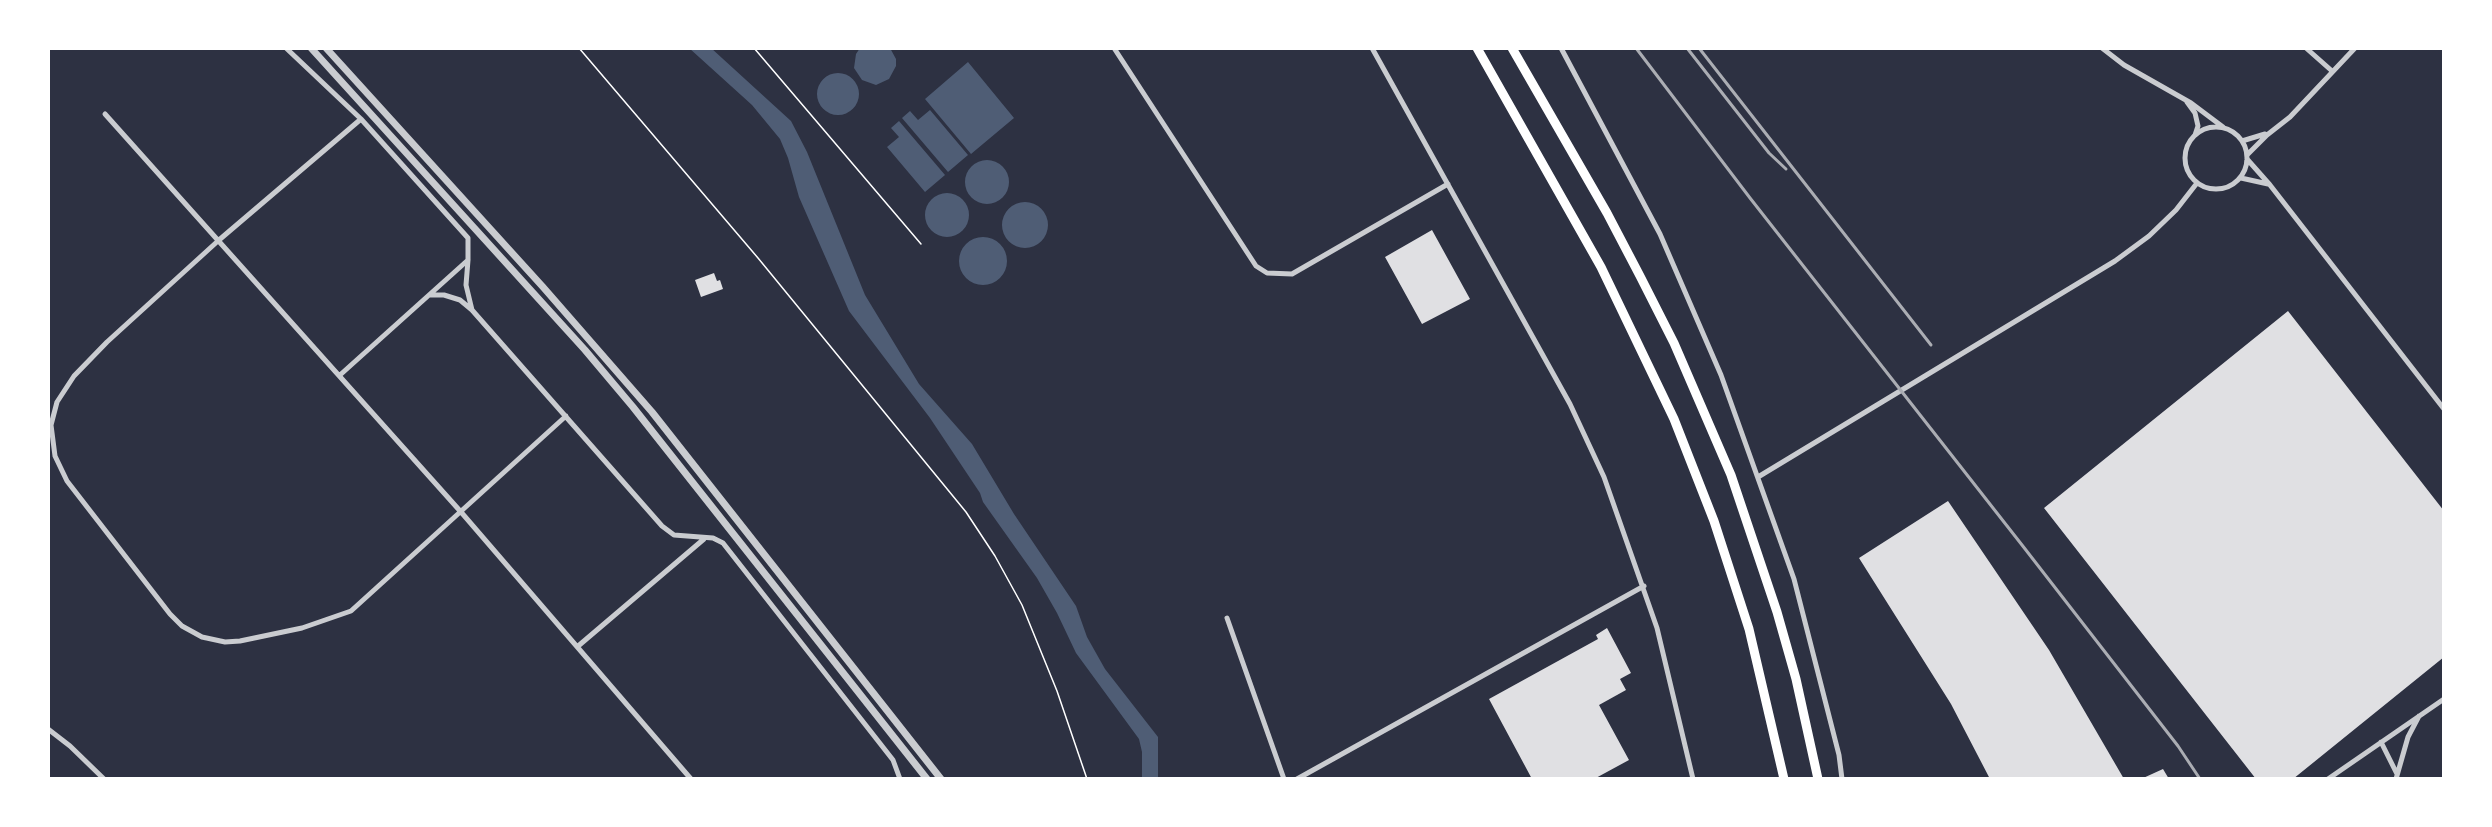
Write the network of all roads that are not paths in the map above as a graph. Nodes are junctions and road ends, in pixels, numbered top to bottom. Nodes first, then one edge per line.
1 (286, 48) edge
2 (311, 48) edge
3 (326, 48) edge
4 (1114, 48) edge
5 (1372, 48) edge
6 (1477, 48) edge
7 (1512, 48) edge
8 (1561, 48) edge
9 (2102, 48) edge
10 (2306, 48) edge
11 (2355, 48) edge
12 (2332, 71) junction
13 (2174, 92) junction
14 (105, 114) dead end
15 (361, 119) junction
16 (2225, 128) junction
17 (2274, 129) junction
18 (2195, 135) junction
19 (2242, 141) junction
20 (2247, 157) junction
21 (2241, 178) junction
22 (2197, 183) junction
23 (1448, 184) junction
24 (2270, 185) junction
25 (219, 240) junction
26 (468, 260) junction
27 (430, 295) junction
28 (472, 310) junction
29 (340, 375) junction
30 (2444, 409) edge
31 (566, 416) junction
32 (1758, 477) junction
33 (461, 512) junction
34 (705, 539) junction
35 (1644, 586) junction
36 (1227, 618) dead end
37 (577, 646) junction
38 (2444, 699) edge
39 (2419, 715) junction
40 (48, 729) edge
41 (2381, 742) junction
42 (2396, 776) edge
43 (104, 779) edge
44 (691, 779) edge
45 (900, 779) edge
46 (927, 779) edge
47 (940, 779) edge
48 (1284, 779) edge
49 (1297, 779) edge
50 (1693, 779) edge
51 (1784, 779) edge
52 (1818, 779) edge
53 (1842, 779) edge
54 (2328, 779) edge

1 - 15 street
2 - 46 street
3 - 47 street
4 - 23 street
5 - 23 street
6 - 51 highway
7 - 52 highway
8 - 32 street
9 - 13 street
10 - 12 street
11 - 12 street
12 - 17 street
13 - 16 street
13 - 18 street
14 - 25 street
15 - 25 street
15 - 26 street
16 - 18 street
16 - 19 street
17 - 19 street
17 - 20 street
18 - 22 street
19 - 20 street
20 - 21 street
20 - 24 street
21 - 22 street
21 - 24 street
22 - 32 street
23 - 35 street
24 - 30 street
25 - 29 street
25 - 33 street
26 - 27 street
26 - 28 street
27 - 28 street
27 - 29 street
28 - 31 street
29 - 33 street
31 - 33 street
31 - 34 street
32 - 53 street
33 - 37 street
34 - 37 street
34 - 45 street
35 - 49 street
35 - 50 street
36 - 48 street
37 - 44 street
38 - 39 street
39 - 41 street
39 - 42 street
40 - 43 street
41 - 42 street
41 - 54 street

